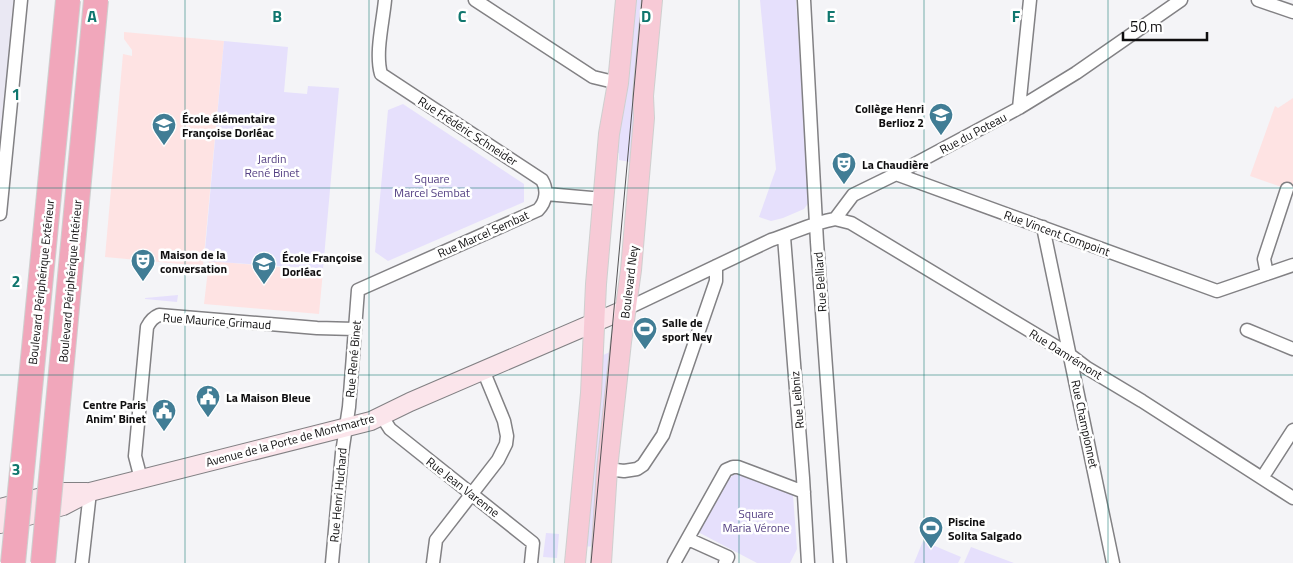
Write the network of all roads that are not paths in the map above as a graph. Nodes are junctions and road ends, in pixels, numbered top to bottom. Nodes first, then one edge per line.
1 (21, 0) edge
2 (68, 0) edge
3 (96, 0) edge
4 (385, 0) edge
5 (475, 0) edge
6 (626, 0) edge
7 (652, 0) edge
8 (804, 0) edge
9 (1030, 0) edge
10 (1181, 0) edge
11 (1258, 0) edge
12 (1293, 12) edge
13 (618, 83) junction
14 (1019, 108) junction
15 (896, 174) junction
16 (1287, 189) dead end
17 (546, 194) junction
18 (1, 198) edge
19 (604, 199) junction
20 (0, 214) edge
21 (835, 219) junction
22 (816, 222) junction
23 (1043, 227) junction
24 (784, 236) junction
25 (1293, 265) edge
26 (716, 266) junction
27 (1267, 274) junction
28 (358, 290) joint
29 (626, 309) junction
30 (595, 322) junction
31 (355, 330) junction
32 (1247, 330) dead end
33 (1293, 349) edge
34 (1070, 355) junction
35 (483, 370) junction
36 (381, 416) junction
37 (345, 428) junction
38 (1293, 430) edge
39 (607, 469) junction
40 (1262, 478) junction
41 (141, 479) junction
42 (90, 492) junction
43 (804, 492) junction
44 (472, 494) junction
45 (1293, 498) edge
46 (0, 508) edge
47 (0, 524) edge
48 (688, 539) junction
49 (727, 560) edge
50 (806, 560) edge
51 (13, 563) edge
52 (44, 563) edge
53 (82, 563) edge
54 (332, 563) edge
55 (433, 563) edge
56 (531, 563) edge
57 (575, 563) edge
58 (601, 563) edge
59 (674, 563) edge
60 (840, 563) edge
61 (1113, 563) edge

1 - 18 street
2 - 51 highway, Boulevard Périphérique Extérieur, bridge
3 - 52 highway, Boulevard Périphérique Intérieur, bridge
4 - 17 street, Rue Frédéric Schneider
5 - 13 street
6 - 13 main road
7 - 29 main road, Boulevard Ney
8 - 22 street, Rue Belliard
9 - 14 street
10 - 14 street, Rue du Poteau
11 - 12 street
13 - 19 main road
14 - 15 street, Rue du Poteau
15 - 21 street, Rue du Poteau
15 - 23 street, Rue Vincent Compoint
16 - 27 street
17 - 19 street
17 - 28 street, Rue Marcel Sembat
18 - 20 street
19 - 30 main road
21 - 22 street
21 - 34 street, Rue Damrémont
22 - 24 street
22 - 60 street, Rue Belliard
23 - 27 street, Rue Vincent Compoint
23 - 34 street, Rue Championnet
24 - 26 street
24 - 43 street, Rue Leibniz
25 - 27 street
26 - 29 street
26 - 39 street
28 - 31 street, Rue René Binet
29 - 30 street
29 - 39 main road, Boulevard Ney
30 - 35 street, Avenue de la Porte de Montmartre
30 - 57 main road
31 - 37 street, Rue René Binet
31 - 41 street, Rue Maurice Grimaud
32 - 33 street
34 - 40 street, Rue Damrémont
34 - 61 street, Rue Championnet
35 - 36 street, Avenue de la Porte de Montmartre
35 - 44 street
36 - 37 street, Avenue de la Porte de Montmartre
36 - 44 street, Rue Jean Varenne
37 - 41 street, Avenue de la Porte de Montmartre
37 - 54 street, Rue Henri Huchard
38 - 40 street
39 - 58 main road, Boulevard Ney
40 - 45 street, Rue Damrémont
41 - 42 street, Avenue de la Porte de Montmartre
42 - 46 street, Avenue de la Porte de Montmartre
42 - 47 street, Avenue de la Porte de Montmartre
42 - 53 street
43 - 48 street
43 - 50 street, Rue Leibniz
44 - 55 street
44 - 56 street, Rue Jean Varenne
48 - 49 street
48 - 59 street

